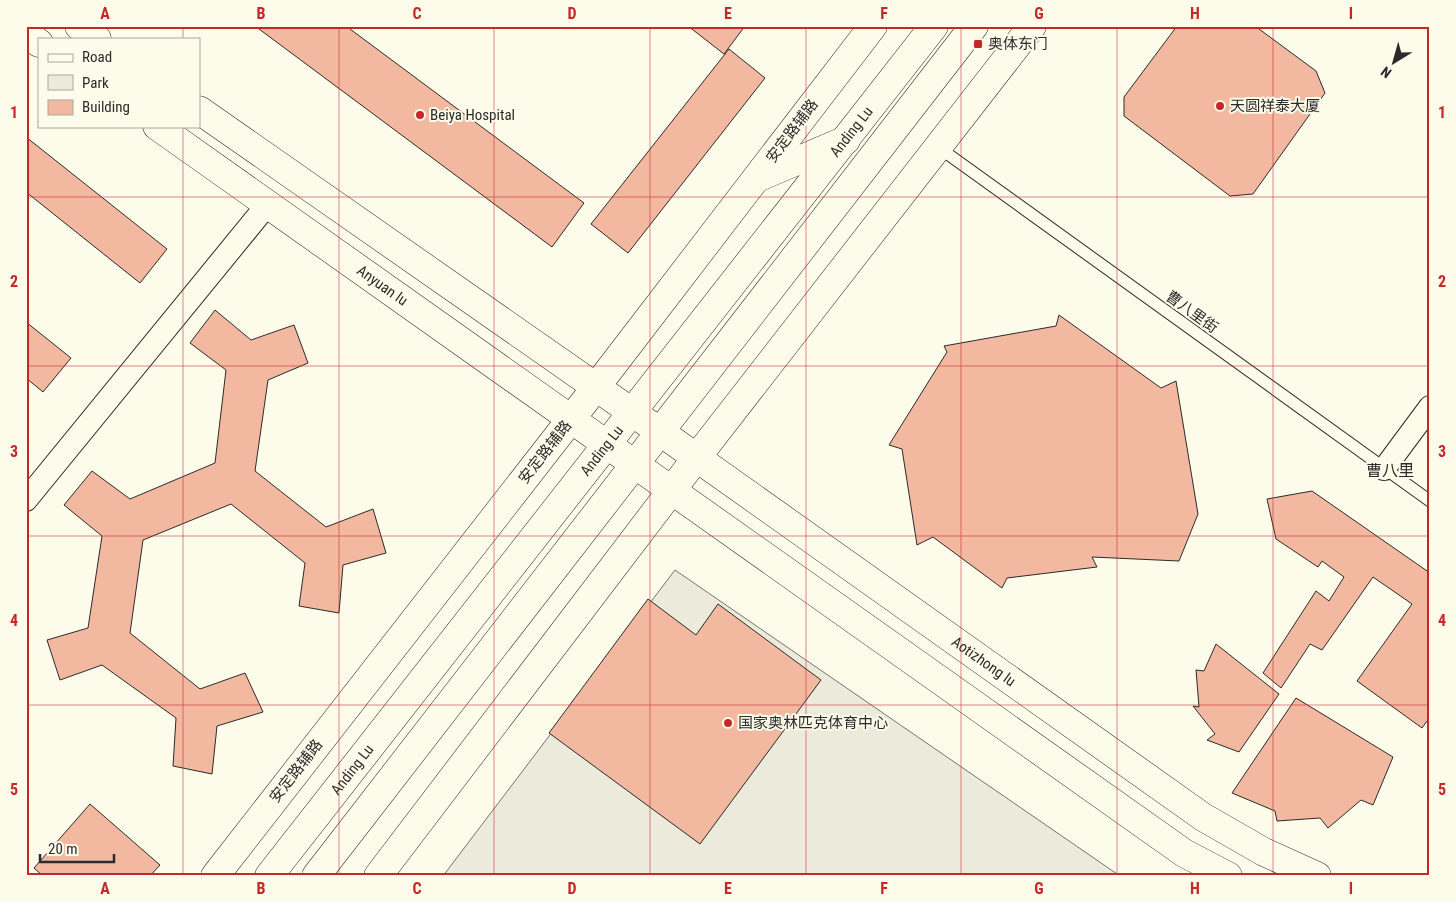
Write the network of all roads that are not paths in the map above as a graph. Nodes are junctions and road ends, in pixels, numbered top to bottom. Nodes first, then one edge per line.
1 (79, 26) edge
2 (873, 26) edge
3 (934, 26) edge
4 (974, 26) edge
5 (1032, 26) edge
6 (26, 34) edge
7 (96, 38) edge
8 (38, 42) edge
9 (200, 111) edge
10 (160, 128) edge
11 (846, 140) junction
12 (938, 147) junction
13 (756, 179) junction
14 (267, 205) junction
15 (596, 387) junction
16 (1430, 407) edge
17 (632, 413) junction
18 (570, 419) junction
19 (659, 431) junction
20 (608, 445) junction
21 (696, 458) junction
22 (634, 464) junction
23 (1384, 469) junction
24 (672, 492) junction
25 (26, 500) edge
26 (1430, 501) edge
27 (215, 876) edge
28 (269, 876) edge
29 (316, 876) edge
30 (378, 876) edge
31 (1228, 876) edge
32 (1317, 876) edge

1 - 7 main road
2 - 13 main road, 安定路辅路
3 - 11 main road, Anding Lu
4 - 19 main road
5 - 12 main road
6 - 8 main road
9 - 15 main road
10 - 14 main road, Anyuan lu
11 - 13 main road
11 - 17 main road, Anding Lu
12 - 21 main road
12 - 23 lane, 曹八里街
13 - 15 main road, 安定路辅路
14 - 18 main road, Anyuan lu
14 - 25 street
15 - 17 main road
15 - 18 main road, 安定路辅路
16 - 23 street
17 - 19 main road, Aotizhong lu
17 - 20 main road, Anding Lu
18 - 20 main road, Anyuan lu
18 - 27 main road, 安定路辅路
19 - 21 main road, Aotizhong lu
19 - 22 main road
20 - 22 main road, Anyuan lu
20 - 28 main road, Anding Lu
21 - 24 main road
21 - 32 main road, Aotizhong lu
22 - 24 main road
22 - 29 main road
23 - 26 lane, 曹八里街
24 - 30 main road
24 - 31 main road

